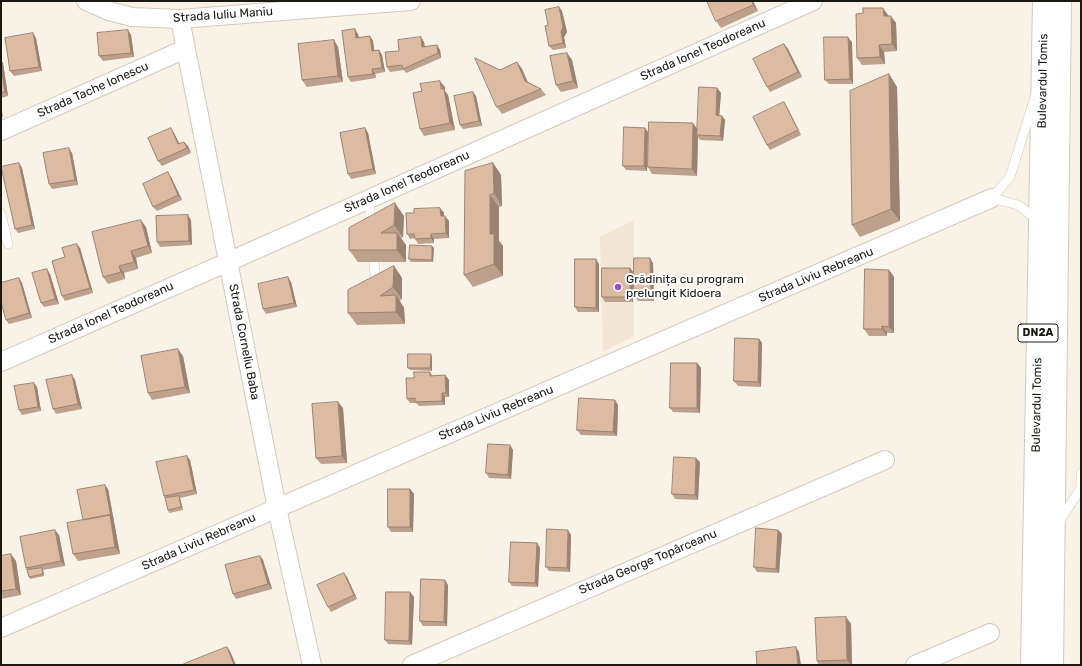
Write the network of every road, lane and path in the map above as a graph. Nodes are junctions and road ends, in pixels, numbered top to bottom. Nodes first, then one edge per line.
1 (86, 1) edge
2 (411, 1) edge
3 (813, 1) edge
4 (1044, 1) edge
5 (1060, 1) edge
6 (180, 19) junction
7 (185, 49) junction
8 (1043, 68) junction
9 (1, 131) edge
10 (992, 198) junction
11 (369, 199) junction
12 (1, 214) edge
13 (1040, 222) junction
14 (371, 233) edge
15 (8, 244) dead end
16 (228, 262) junction
17 (374, 262) edge
18 (377, 292) edge
19 (1, 362) edge
20 (885, 460) dead end
21 (1081, 473) edge
22 (277, 508) junction
23 (1053, 532) junction
24 (1, 628) edge
25 (990, 633) dead end
26 (312, 665) edge
27 (412, 665) edge
28 (915, 665) edge
29 (1032, 665) edge
30 (1052, 665) edge

1 - 6 street, Strada Iuliu Maniu
2 - 6 street, Strada Iuliu Maniu
3 - 11 street, Strada Ionel Teodoreanu
4 - 8 main road, Bulevardul Tomis / DN2A
5 - 23 main road, Bulevardul Tomis / DN2A
6 - 7 street, Strada Corneliu Baba
7 - 9 street, Strada Tache Ionescu
7 - 16 street, Strada Corneliu Baba
8 - 10 lane, Strada Liviu Rebreanu
8 - 13 main road, Bulevardul Tomis / DN2A
10 - 13 lane
10 - 22 street, Strada Liviu Rebreanu
11 - 14 lane
11 - 16 street, Strada Ionel Teodoreanu
12 - 15 lane
13 - 29 main road, Bulevardul Tomis / DN2A
16 - 19 street, Strada Ionel Teodoreanu
16 - 22 street, Strada Corneliu Baba
17 - 18 lane
20 - 27 street, Strada George Topârceanu
21 - 23 lane
22 - 24 street, Strada Liviu Rebreanu
22 - 26 street, Strada Corneliu Baba
23 - 30 main road, Bulevardul Tomis / DN2A
25 - 28 street

